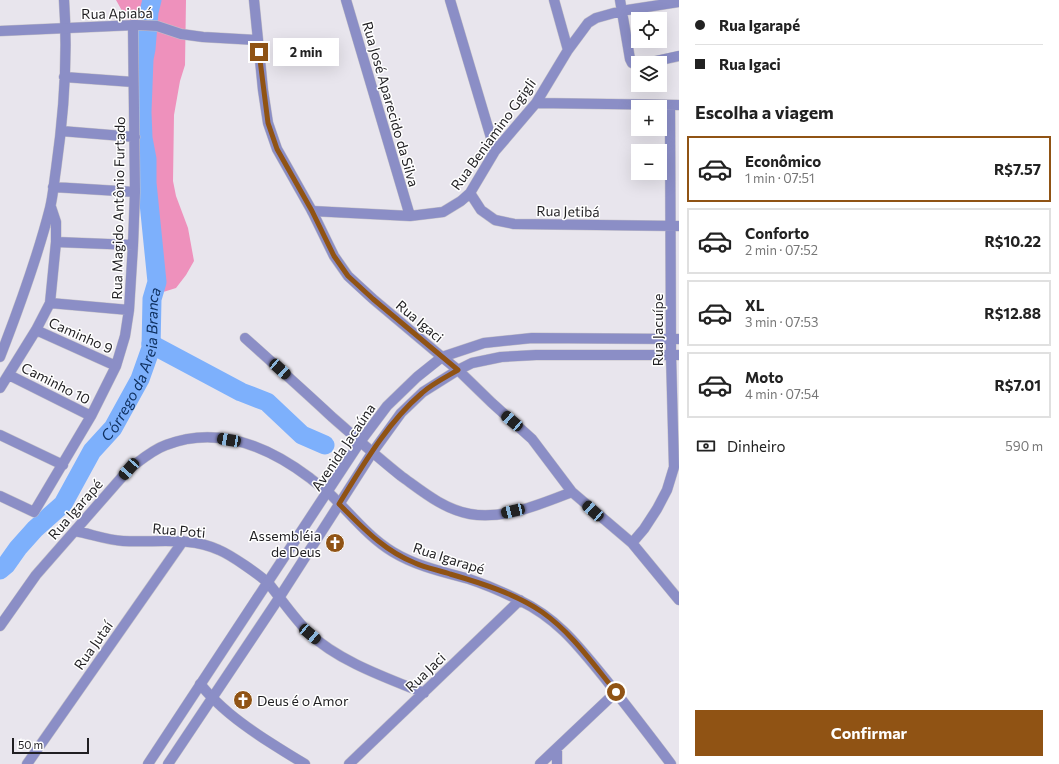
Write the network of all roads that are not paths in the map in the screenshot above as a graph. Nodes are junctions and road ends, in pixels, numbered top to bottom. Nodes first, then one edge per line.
1 (64, 0) edge
2 (254, 0) edge
3 (346, 0) edge
4 (450, 0) edge
5 (554, 0) edge
6 (620, 0) edge
7 (679, 2) edge
8 (621, 11) junction
9 (135, 25) junction
10 (66, 28) junction
11 (0, 31) edge
12 (258, 40) junction
13 (568, 50) junction
14 (679, 56) edge
15 (667, 59) edge
16 (631, 62) edge
17 (64, 77) junction
18 (133, 82) junction
19 (536, 103) junction
20 (674, 105) edge
21 (61, 131) junction
22 (135, 137) junction
23 (495, 151) junction
24 (53, 187) junction
25 (135, 192) junction
26 (470, 193) junction
27 (50, 206) junction
28 (312, 211) junction
29 (410, 216) junction
30 (674, 226) edge
31 (56, 242) junction
32 (134, 246) junction
33 (50, 303) junction
34 (129, 310) junction
35 (36, 330) junction
36 (245, 338) dead end
37 (675, 339) edge
38 (675, 355) edge
39 (0, 357) edge
40 (442, 358) junction
41 (116, 366) junction
42 (458, 370) junction
43 (9, 375) junction
44 (0, 388) edge
45 (91, 416) junction
46 (0, 435) edge
47 (360, 442) junction
48 (372, 453) junction
49 (63, 465) junction
50 (676, 467) edge
51 (328, 492) junction
52 (572, 492) junction
53 (0, 496) edge
54 (339, 504) junction
55 (75, 531) junction
56 (183, 541) junction
57 (632, 543) junction
58 (268, 583) junction
59 (674, 588) edge
60 (279, 598) junction
61 (520, 600) junction
62 (679, 600) edge
63 (0, 626) edge
64 (200, 684) junction
65 (616, 692) junction
66 (424, 693) junction
67 (212, 699) junction
68 (557, 748) junction
69 (27, 764) edge
70 (148, 764) edge
71 (168, 764) edge
72 (305, 764) edge
73 (349, 764) edge
74 (540, 764) edge
75 (557, 764) edge
76 (671, 764) edge

1 - 10 street
2 - 12 street, Rua Igaci
3 - 29 street, Rua José Aparecido da Silva
4 - 23 street
5 - 13 street
6 - 8 street
7 - 8 street
8 - 13 street, Rua Beniamino Ggigli
8 - 16 street
9 - 10 street, Rua Apiabá
9 - 12 street, Rua Apiabá
9 - 18 street, Rua Magido Antônio Furtado
10 - 11 street, Rua Apiabá
10 - 17 street
12 - 28 street, Rua Igaci
13 - 19 street, Rua Beniamino Ggigli
14 - 15 street
17 - 18 street
17 - 21 street
18 - 22 street, Rua Magido Antônio Furtado
19 - 20 street
19 - 23 street, Rua Beniamino Ggigli
20 - 30 street, Rua Jacuípe
21 - 22 street
21 - 24 street
22 - 25 street, Rua Magido Antônio Furtado
23 - 26 street, Rua Beniamino Ggigli
24 - 25 street
24 - 27 street
25 - 32 street, Rua Magido Antônio Furtado
26 - 29 street, Rua Beniamino Ggigli
26 - 30 street, Rua Jetibá
27 - 31 street
27 - 39 street
28 - 29 street, Rua Beniamino Ggigli
28 - 40 street, Rua Igaci
30 - 37 street, Rua Jacuípe
31 - 32 street
31 - 33 street
32 - 34 street, Rua Magido Antônio Furtado
33 - 34 street
33 - 35 street
34 - 41 street, Rua Magido Antônio Furtado
35 - 41 street, Caminho 9
35 - 43 street
36 - 47 street
37 - 38 street, Rua Jacuípe
37 - 40 street, Avenida Jacaúna
38 - 42 street, Avenida Jacaúna
38 - 50 street, Rua Jacuípe
40 - 42 street, Rua Igaci
40 - 47 street, Avenida Jacaúna
41 - 45 street, Rua Magido Antônio Furtado
42 - 48 street, Avenida Jacaúna
42 - 52 street, Rua Igaci
43 - 44 street
43 - 45 street, Caminho 10
45 - 49 street, Rua Magido Antônio Furtado
46 - 49 street
47 - 48 street
47 - 51 street, Avenida Jacaúna
48 - 52 street
48 - 54 street, Avenida Jacaúna
49 - 53 street, Rua Magido Antônio Furtado
50 - 57 street, Rua Jacuípe
51 - 54 street, Rua Igarapé
51 - 55 street, Rua Igarapé
51 - 58 street, Avenida Jacaúna
52 - 57 street, Rua Igaci
54 - 60 street, Avenida Jacaúna
54 - 61 street, Rua Igarapé
55 - 56 street, Rua Poti
55 - 63 street, Rua Igarapé
56 - 58 street, Rua Poti
56 - 69 street, Rua Jutaí
57 - 59 street, Rua Igaci
58 - 60 street, Rua Poti
58 - 64 street, Avenida Jacaúna
59 - 62 street, Rua Igaci
60 - 66 street, Rua Poti
60 - 67 street, Avenida Jacaúna
61 - 65 street, Rua Igarapé
61 - 66 street, Rua Jaci
64 - 67 street
64 - 70 street, Avenida Jacaúna
65 - 68 street
65 - 76 street, Rua Igarapé
66 - 73 street, Rua Jaci
67 - 71 street, Avenida Jacaúna
67 - 72 street
68 - 74 street
68 - 75 street

